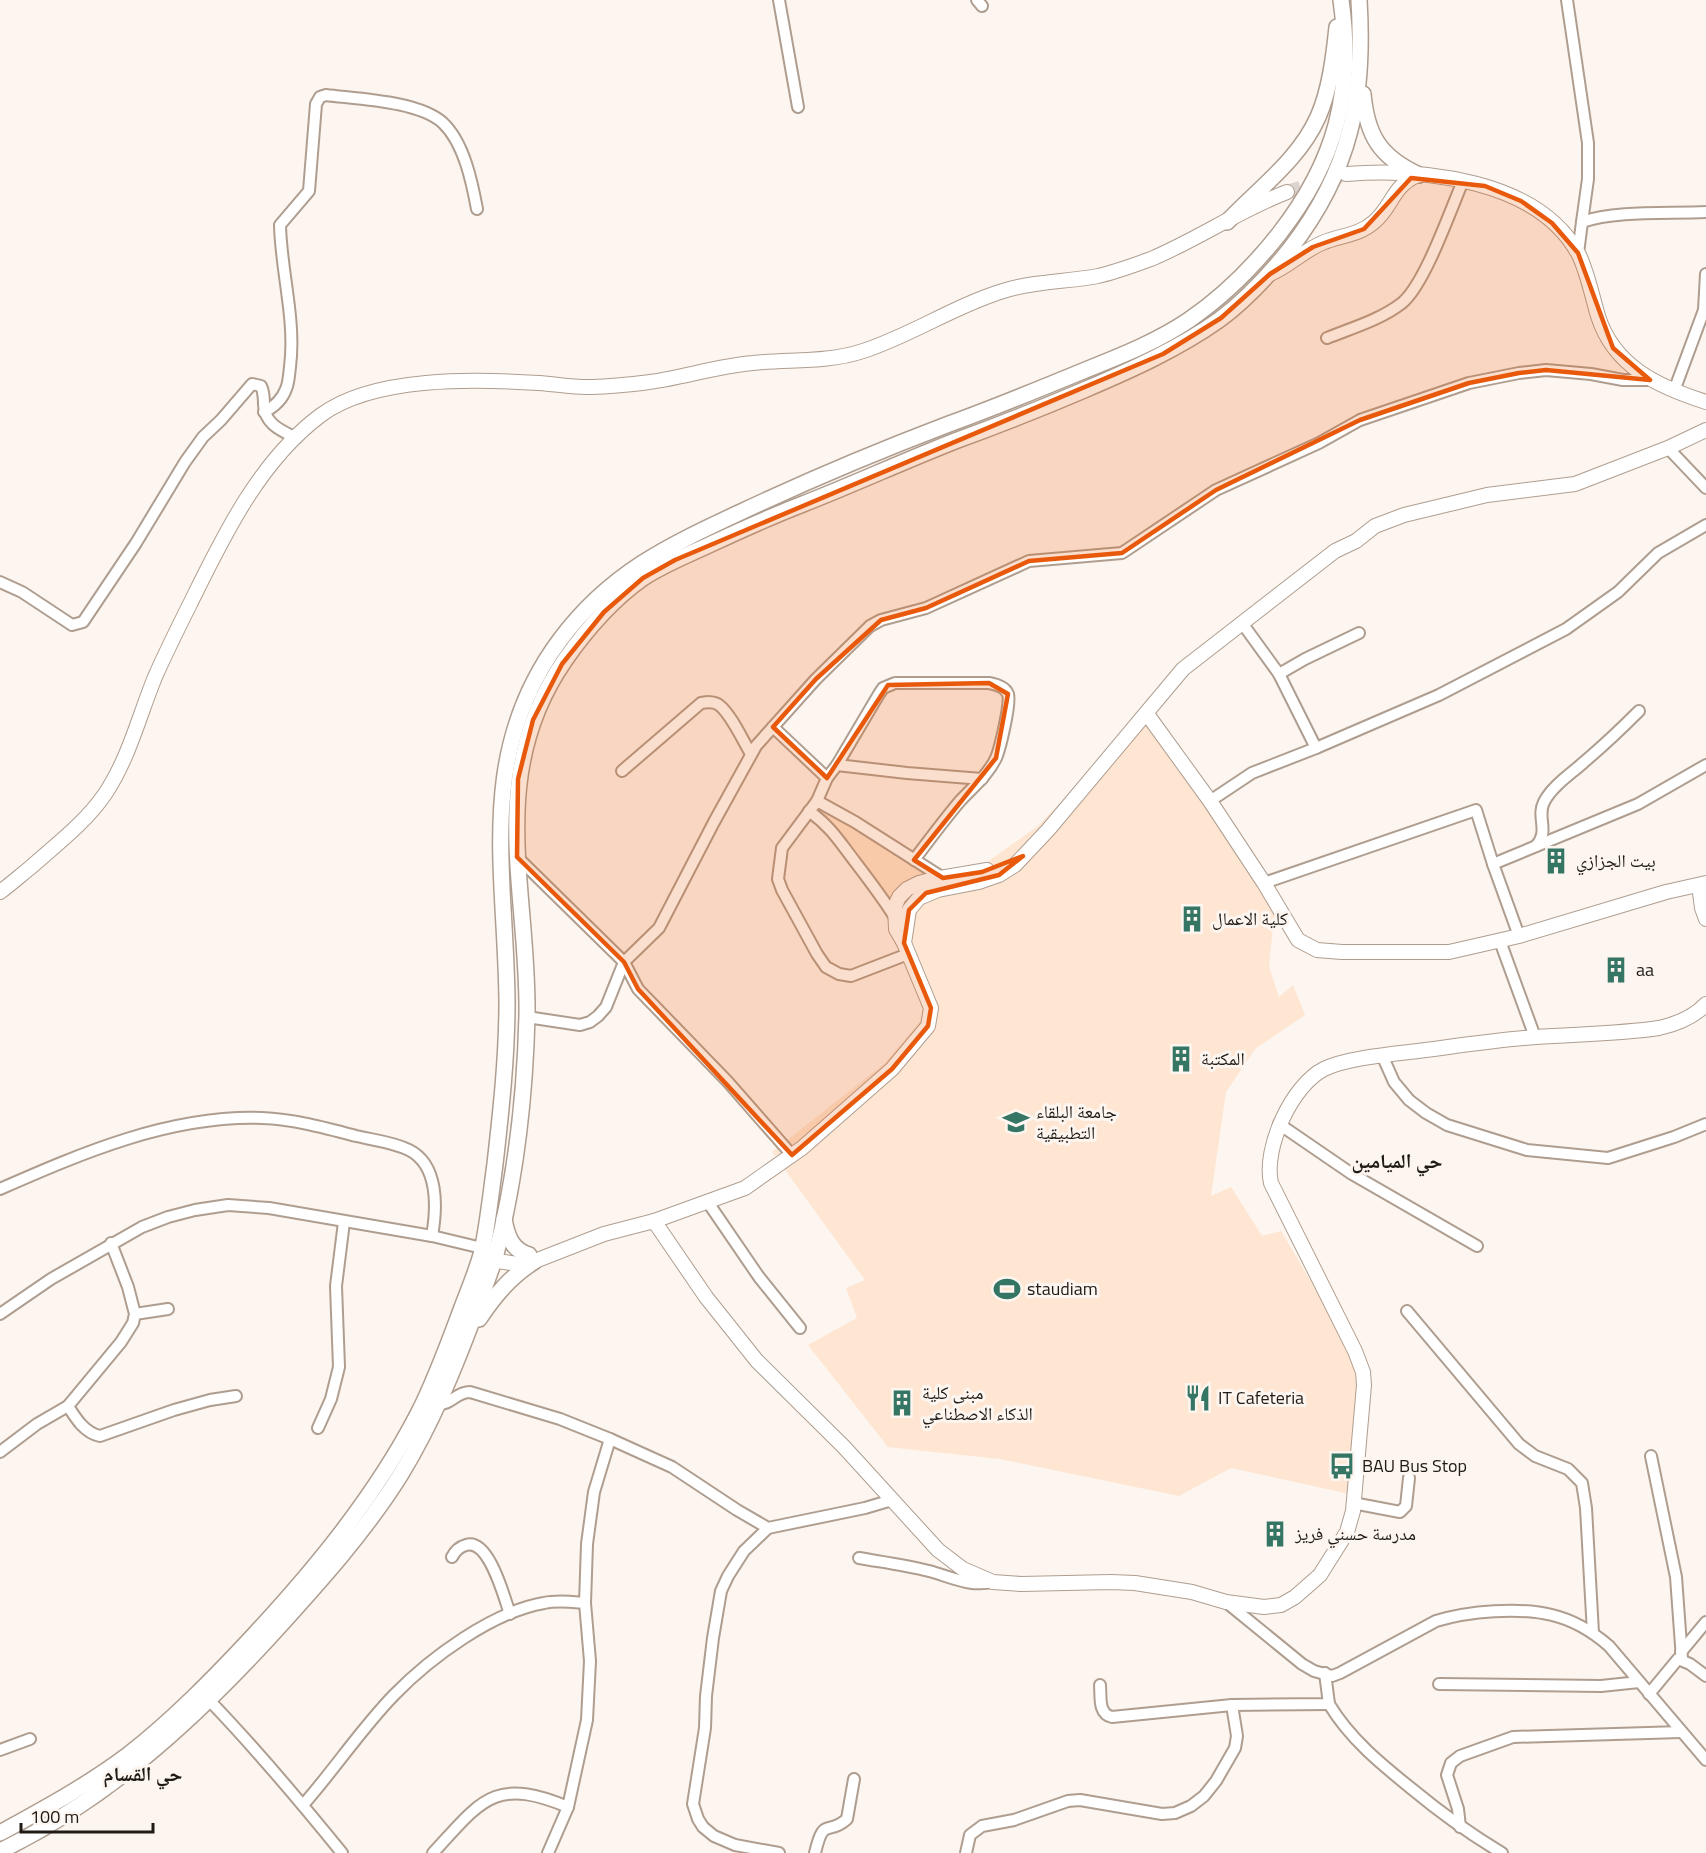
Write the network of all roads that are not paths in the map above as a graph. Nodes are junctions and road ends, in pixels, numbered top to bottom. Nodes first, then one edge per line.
1 (779, 0) edge
2 (1341, 0) edge
3 (1359, 0) edge
4 (1567, 0) edge
5 (1361, 62) junction
6 (798, 107) dead end
7 (1390, 170) junction
8 (1346, 174) tunnel mouth
9 (1419, 175) junction
10 (1463, 181) junction
11 (1287, 192) tunnel mouth
12 (1394, 193) junction
13 (477, 210) dead end
14 (1706, 212) edge
15 (1227, 222) junction
16 (1582, 222) junction
17 (1310, 223) junction
18 (1330, 239) junction
19 (1578, 253) junction
20 (1270, 274) junction
21 (1706, 274) edge
22 (1327, 338) dead end
23 (1650, 380) junction
24 (1674, 391) junction
25 (1706, 402) edge
26 (264, 412) junction
27 (1706, 430) edge
28 (296, 438) junction
29 (900, 443) junction
30 (1668, 448) junction
31 (908, 459) junction
32 (1706, 488) edge
33 (1706, 525) edge
34 (0, 582) edge
35 (1242, 623) junction
36 (1359, 633) dead end
37 (1279, 674) junction
38 (1639, 711) dead end
39 (1147, 714) junction
40 (773, 727) junction
41 (1316, 748) junction
42 (751, 754) junction
43 (837, 765) junction
44 (1706, 765) edge
45 (622, 771) dead end
46 (827, 778) junction
47 (982, 779) junction
48 (817, 801) junction
49 (1210, 801) junction
50 (809, 811) junction
51 (1535, 846) junction
52 (1023, 856) junction
53 (517, 857) junction
54 (914, 860) junction
55 (1492, 864) junction
56 (943, 878) junction
57 (1264, 883) junction
58 (1703, 888) edge
59 (0, 892) edge
60 (894, 916) junction
61 (1706, 919) edge
62 (1519, 936) junction
63 (1500, 941) junction
64 (906, 948) junction
65 (624, 962) junction
66 (1706, 1004) edge
67 (527, 1017) junction
68 (1535, 1037) junction
69 (1382, 1055) junction
70 (1279, 1124) junction
71 (1706, 1124) edge
72 (792, 1155) junction
73 (0, 1189) edge
74 (706, 1201) junction
75 (504, 1217) junction
76 (654, 1221) junction
77 (344, 1222) junction
78 (432, 1236) junction
79 (111, 1243) junction
80 (1477, 1246) dead end
81 (488, 1255) junction
82 (532, 1258) junction
83 (168, 1309) dead end
84 (1407, 1311) dead end
85 (0, 1314) edge
86 (135, 1314) junction
87 (800, 1328) dead end
88 (466, 1338) junction
89 (236, 1396) dead end
90 (438, 1404) junction
91 (68, 1406) junction
92 (318, 1428) dead end
93 (610, 1439) junction
94 (0, 1452) edge
95 (1651, 1456) dead end
96 (1409, 1478) dead end
97 (892, 1500) junction
98 (1353, 1503) junction
99 (768, 1528) junction
100 (452, 1557) dead end
101 (859, 1558) dead end
102 (993, 1582) junction
103 (1226, 1602) junction
104 (585, 1603) junction
105 (510, 1614) junction
106 (1706, 1622) edge
107 (1593, 1633) junction
108 (1681, 1656) junction
109 (1325, 1673) junction
110 (1706, 1676) edge
111 (1639, 1682) junction
112 (1439, 1684) dead end
113 (1100, 1685) dead end
114 (1649, 1694) junction
115 (209, 1700) junction
116 (1329, 1704) junction
117 (1232, 1705) junction
118 (1681, 1732) junction
119 (30, 1739) dead end
120 (0, 1750) edge
121 (1706, 1760) edge
122 (854, 1779) dead end
123 (303, 1805) junction
124 (567, 1807) junction
125 (1460, 1827) junction
126 (0, 1833) edge
127 (0, 1851) edge
128 (342, 1853) edge
129 (433, 1853) edge
130 (548, 1853) edge
131 (779, 1853) edge
132 (815, 1853) edge
133 (966, 1853) edge
134 (1502, 1853) edge

1 - 6 street
2 - 15 main road
2 - 29 main road
3 - 5 main road
4 - 16 street
5 - 7 main road
5 - 17 main road
7 - 8 street
7 - 9 main road
7 - 12 street
9 - 10 street
9 - 12 street
10 - 19 street
10 - 22 street
11 - 15 street
12 - 18 street
13 - 26 street
14 - 16 street
15 - 28 street
16 - 19 street
17 - 18 street
17 - 20 main road
18 - 20 street
19 - 23 street
20 - 31 main road
21 - 24 street
23 - 24 street
23 - 40 street
24 - 25 street
26 - 28 street
26 - 34 street
27 - 30 street
28 - 59 street
29 - 31 main road
29 - 81 main road
30 - 32 street
30 - 35 street
31 - 53 main road
33 - 41 street
35 - 37 street
35 - 39 street
36 - 37 street
37 - 41 street
38 - 51 street
39 - 49 street
39 - 52 street
40 - 42 street
40 - 46 street
41 - 49 street
42 - 45 street
42 - 65 street
43 - 46 street
43 - 47 street
43 - 47 street
44 - 51 street
46 - 48 street
47 - 54 street
48 - 50 street
48 - 54 street
49 - 57 street
50 - 60 street
50 - 64 street
51 - 55 street
52 - 56 street
52 - 64 street
53 - 65 street
53 - 67 main road
54 - 56 street
55 - 57 street
55 - 62 street
56 - 60 street
57 - 63 street
58 - 61 street
58 - 62 street
60 - 64 street
62 - 63 street
63 - 68 street
64 - 72 street
65 - 67 street
65 - 72 street
66 - 68 street
67 - 75 main road
68 - 69 street
69 - 70 street
69 - 71 street
70 - 80 street
70 - 98 street
72 - 74 street
73 - 78 street
74 - 76 street
74 - 87 street
75 - 81 main road
75 - 82 main road
76 - 82 street
76 - 97 street
77 - 78 street
77 - 79 street
77 - 92 street
78 - 81 street
79 - 85 street
79 - 86 street
81 - 82 street
81 - 88 main road
81 - 126 main road
82 - 88 main road
83 - 86 street
84 - 107 street
86 - 91 street
88 - 90 main road
89 - 91 street
90 - 93 street
90 - 115 main road
91 - 94 street
93 - 99 street
93 - 104 street
95 - 108 street
96 - 98 street
97 - 99 street
97 - 102 street
98 - 103 street
99 - 131 street
100 - 105 street
101 - 102 street
102 - 103 street
103 - 109 street
104 - 105 street
104 - 124 street
105 - 123 street
106 - 108 street
107 - 109 street
107 - 111 street
108 - 110 street
108 - 114 street
109 - 116 street
111 - 112 street
111 - 114 street
113 - 117 street
114 - 118 street
115 - 123 street
115 - 127 main road
116 - 117 street
116 - 125 street
117 - 133 street
118 - 121 street
118 - 125 street
119 - 120 street
122 - 132 street
123 - 128 street
124 - 129 street
124 - 130 street
125 - 134 street

